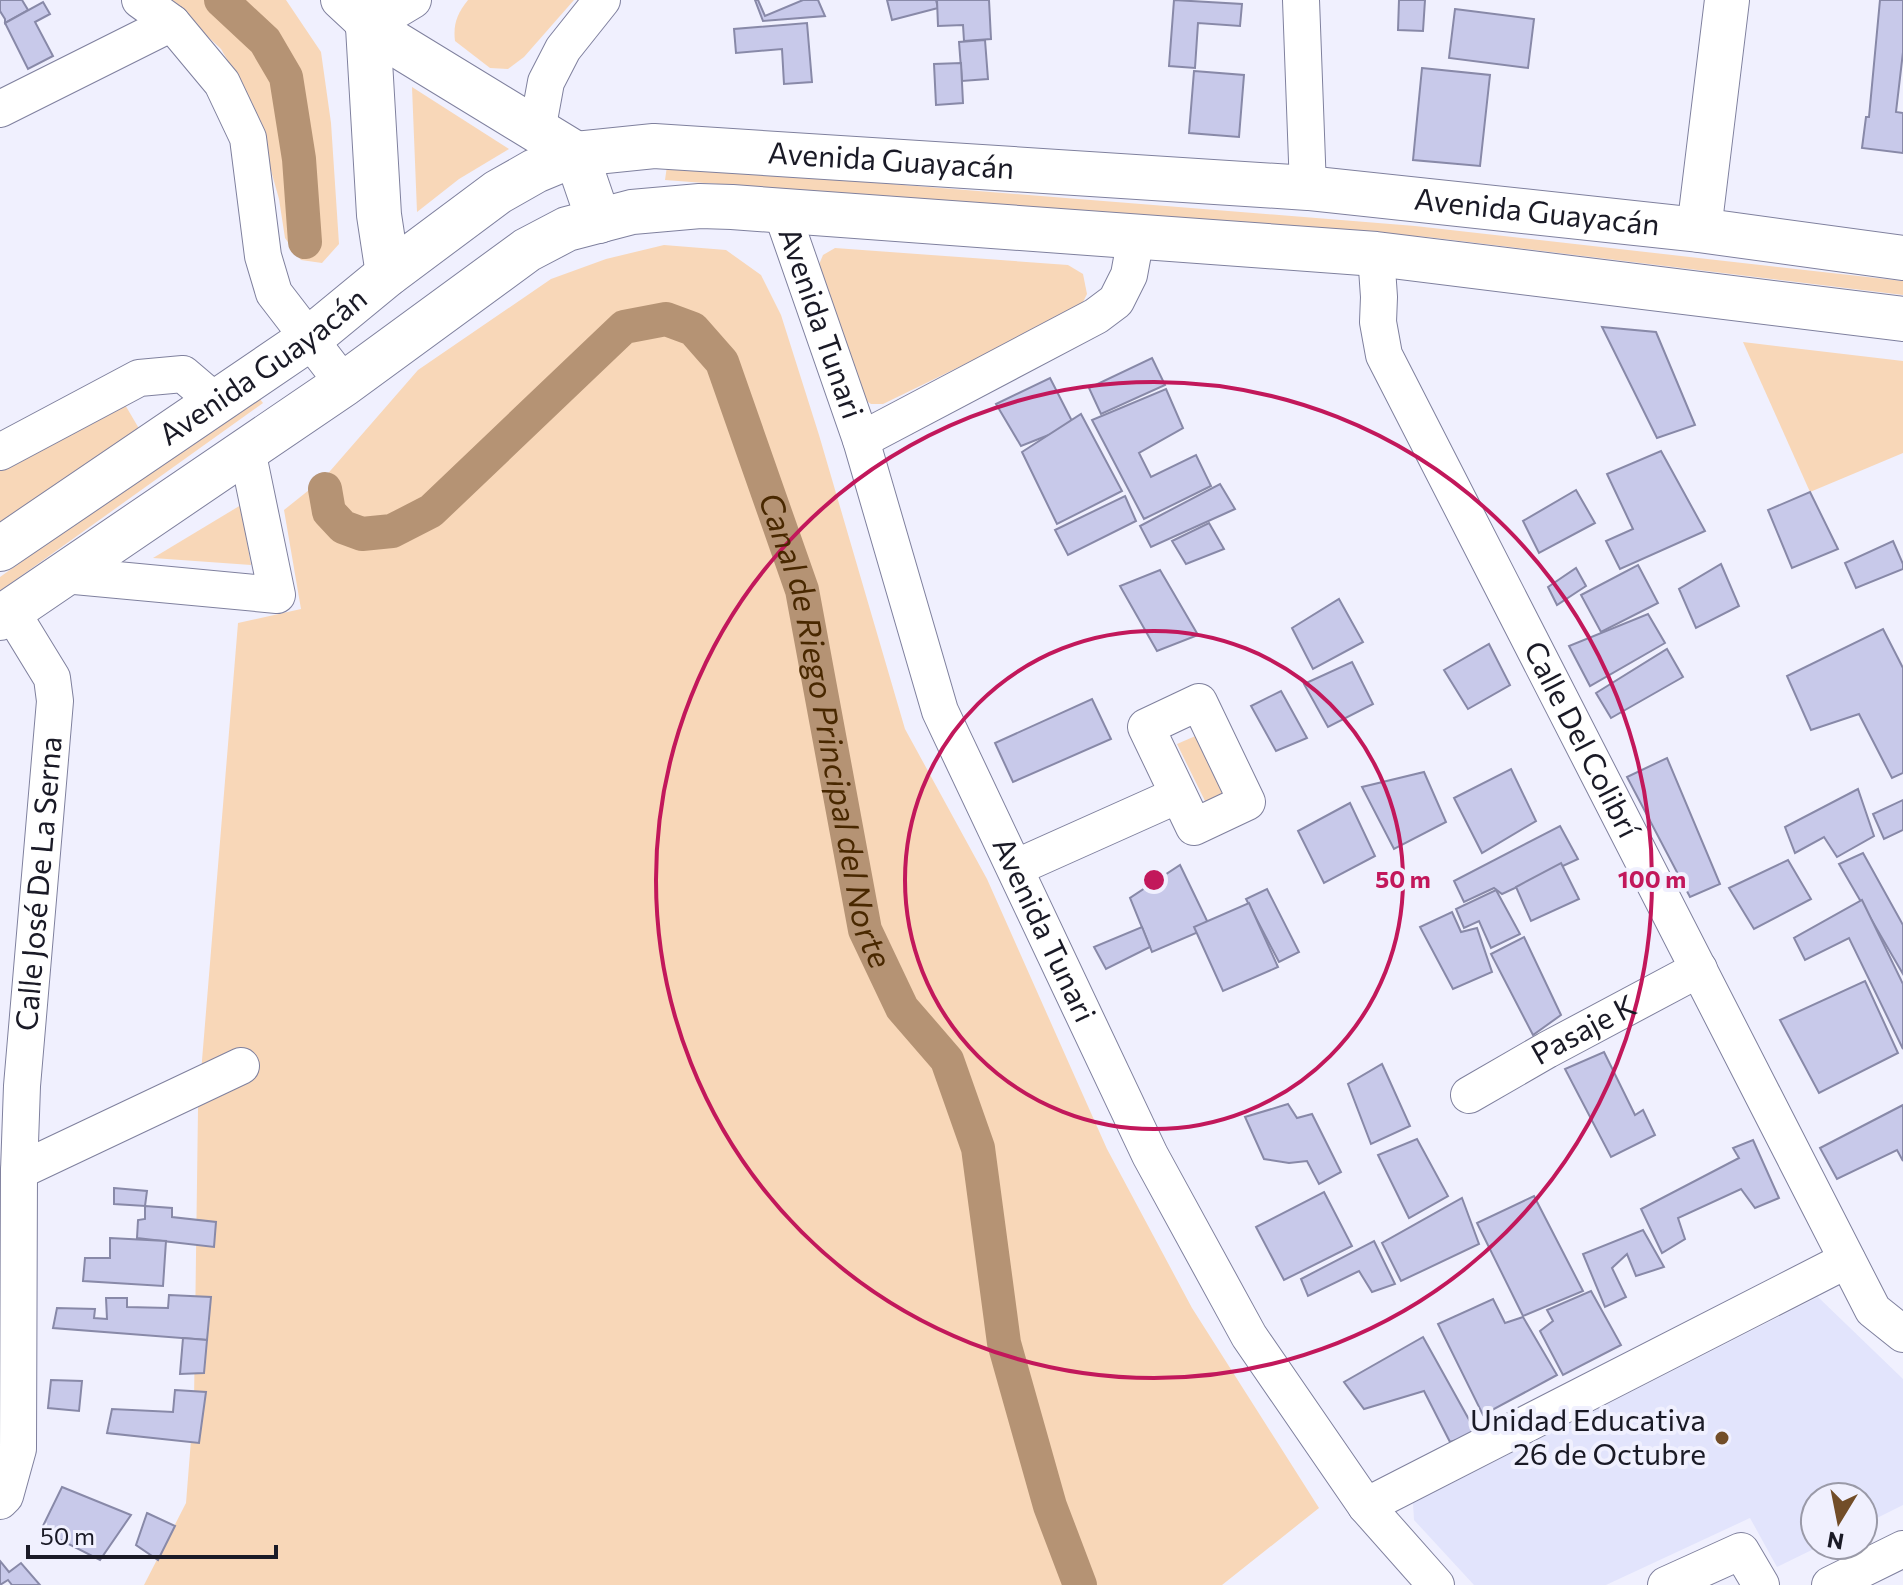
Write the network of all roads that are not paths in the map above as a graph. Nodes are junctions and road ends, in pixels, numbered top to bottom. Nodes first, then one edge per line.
1 (140, 0) edge
2 (413, 0) edge
3 (602, 0) edge
4 (1301, 0) edge
5 (1727, 0) edge
6 (361, 7) edge
7 (172, 23) junction
8 (0, 109) edge
9 (537, 131) junction
10 (576, 154) junction
11 (1308, 188) junction
12 (781, 210) junction
13 (599, 221) junction
14 (1699, 230) junction
15 (1136, 237) junction
16 (1376, 254) junction
17 (1903, 258) edge
18 (388, 274) junction
19 (1903, 319) edge
20 (309, 339) junction
21 (344, 384) junction
22 (217, 403) junction
23 (861, 440) junction
24 (247, 450) junction
25 (0, 452) edge
26 (0, 549) edge
27 (64, 575) junction
28 (5, 615) edge
29 (1178, 795) dead end
30 (1015, 868) junction
31 (1699, 969) junction
32 (241, 1066) dead end
33 (1469, 1095) dead end
34 (11, 1096) edge
35 (19, 1171) junction
36 (1847, 1260) junction
37 (1903, 1334) edge
38 (0, 1501) edge
39 (1366, 1506) junction
40 (1903, 1549) edge
41 (1436, 1585) edge
42 (1666, 1585) edge
43 (1761, 1585) edge
44 (1830, 1585) edge

1 - 7 street
2 - 6 street
3 - 9 street
4 - 11 street
5 - 14 main road
6 - 9 main road
6 - 18 main road
7 - 8 street
7 - 20 street
9 - 10 main road
10 - 11 main road, Avenida Guayacán
10 - 13 main road
10 - 18 main road, Avenida Guayacán
11 - 14 main road, Avenida Guayacán
12 - 13 main road, Avenida Guayacán
12 - 15 main road, Avenida Guayacán
12 - 23 street, Avenida Tunari
13 - 21 main road, Avenida Guayacán
14 - 17 main road, Avenida Guayacán
15 - 16 main road, Avenida Guayacán
15 - 23 street
16 - 19 main road, Avenida Guayacán
16 - 31 street, Calle Del Colibrí
18 - 20 main road, Avenida Guayacán
20 - 21 street
20 - 22 main road, Avenida Guayacán
21 - 24 main road, Avenida Guayacán
22 - 25 street
22 - 26 main road, Avenida Guayacán
23 - 30 street, Avenida Tunari
24 - 27 main road, Avenida Guayacán
24 - 27 street
27 - 28 main road, Avenida Guayacán
28 - 34 street, Calle José De La Serna
29 - 30 street
30 - 39 street, Avenida Tunari
31 - 33 street, Pasaje K
31 - 36 street, Calle Del Colibrí
32 - 35 street
34 - 35 street, Calle José De La Serna
35 - 38 street, Calle José De La Serna
36 - 37 street, Calle Del Colibrí
36 - 39 street
39 - 41 street, Avenida Tunari
40 - 44 street
42 - 43 street

